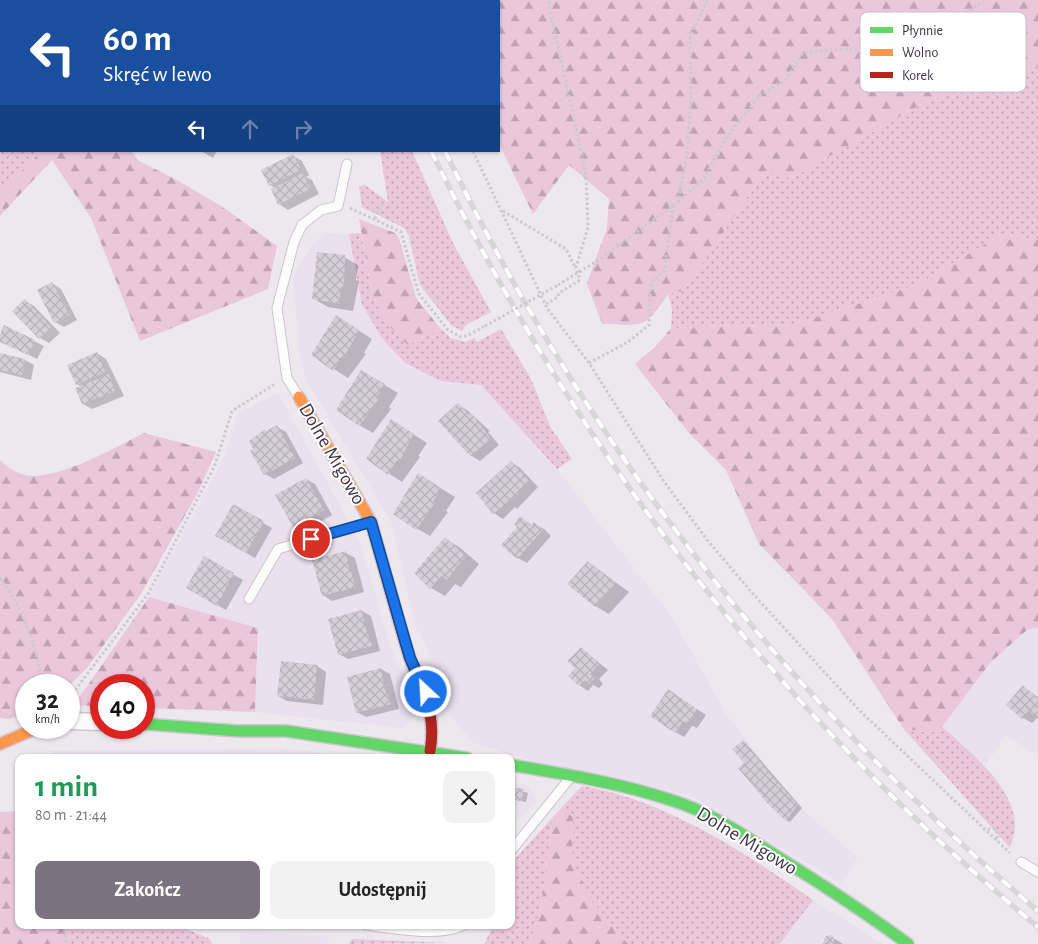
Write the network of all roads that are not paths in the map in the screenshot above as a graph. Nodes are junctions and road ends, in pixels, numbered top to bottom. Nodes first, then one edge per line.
1 (347, 164) dead end
2 (299, 397) joint
3 (371, 522) junction
4 (249, 598) dead end
5 (155, 725) edge
6 (15, 738) edge
7 (0, 744) edge
8 (430, 751) junction
9 (446, 754) edge
10 (515, 766) edge
11 (573, 774) junction
12 (515, 846) edge
13 (1025, 864) road end
14 (1038, 872) edge
15 (408, 929) edge
16 (455, 929) edge
17 (908, 944) edge

1 - 2 lane, Dolne Migowo
2 - 3 street, Dolne Migowo
3 - 4 lane
3 - 8 street, Dolne Migowo
5 - 8 street
6 - 7 street
8 - 9 street
10 - 11 street, Dolne Migowo
11 - 12 lane
11 - 17 street, Dolne Migowo
13 - 14 lane
15 - 16 lane

